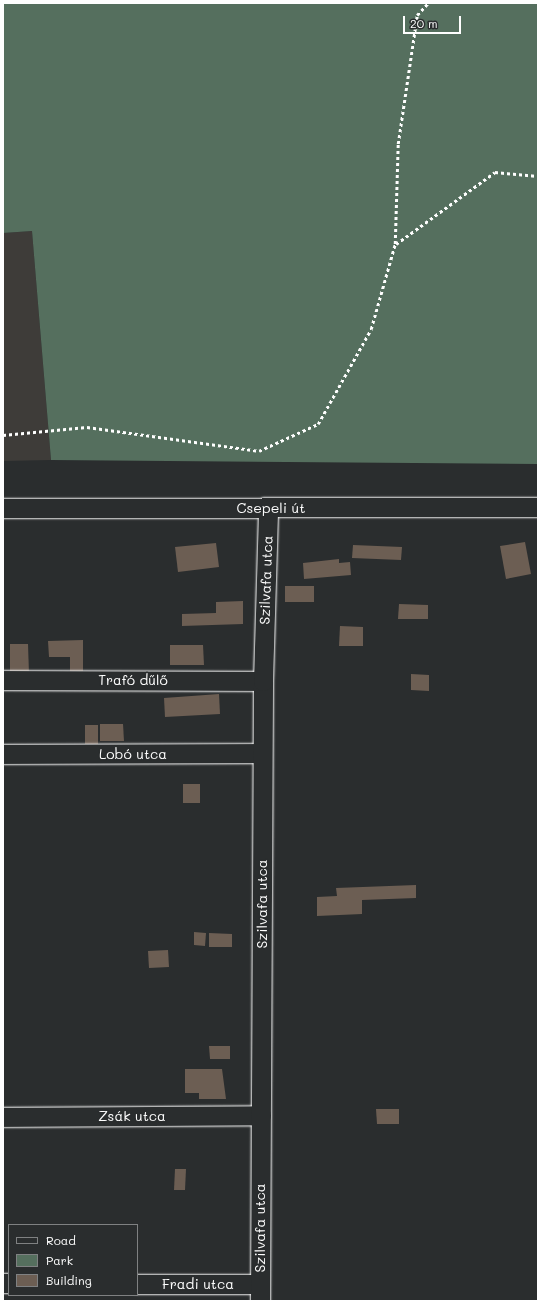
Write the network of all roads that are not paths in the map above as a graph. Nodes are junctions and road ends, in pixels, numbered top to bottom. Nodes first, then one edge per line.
1 (538, 507) edge
2 (3, 508) edge
3 (268, 508) junction
4 (3, 680) edge
5 (263, 680) junction
6 (262, 753) junction
7 (3, 754) edge
8 (261, 1115) junction
9 (3, 1117) edge
10 (138, 1284) edge
11 (260, 1293) edge

1 - 3 street, Csepeli út
2 - 3 street, Csepeli út
3 - 5 street, Szilvafa utca
4 - 5 street, Trafó dűlő
5 - 6 street, Szilvafa utca
6 - 7 street, Lobó utca
6 - 8 street, Szilvafa utca
8 - 9 street, Zsák utca
8 - 11 street, Szilvafa utca
10 - 11 street, Fradi utca

